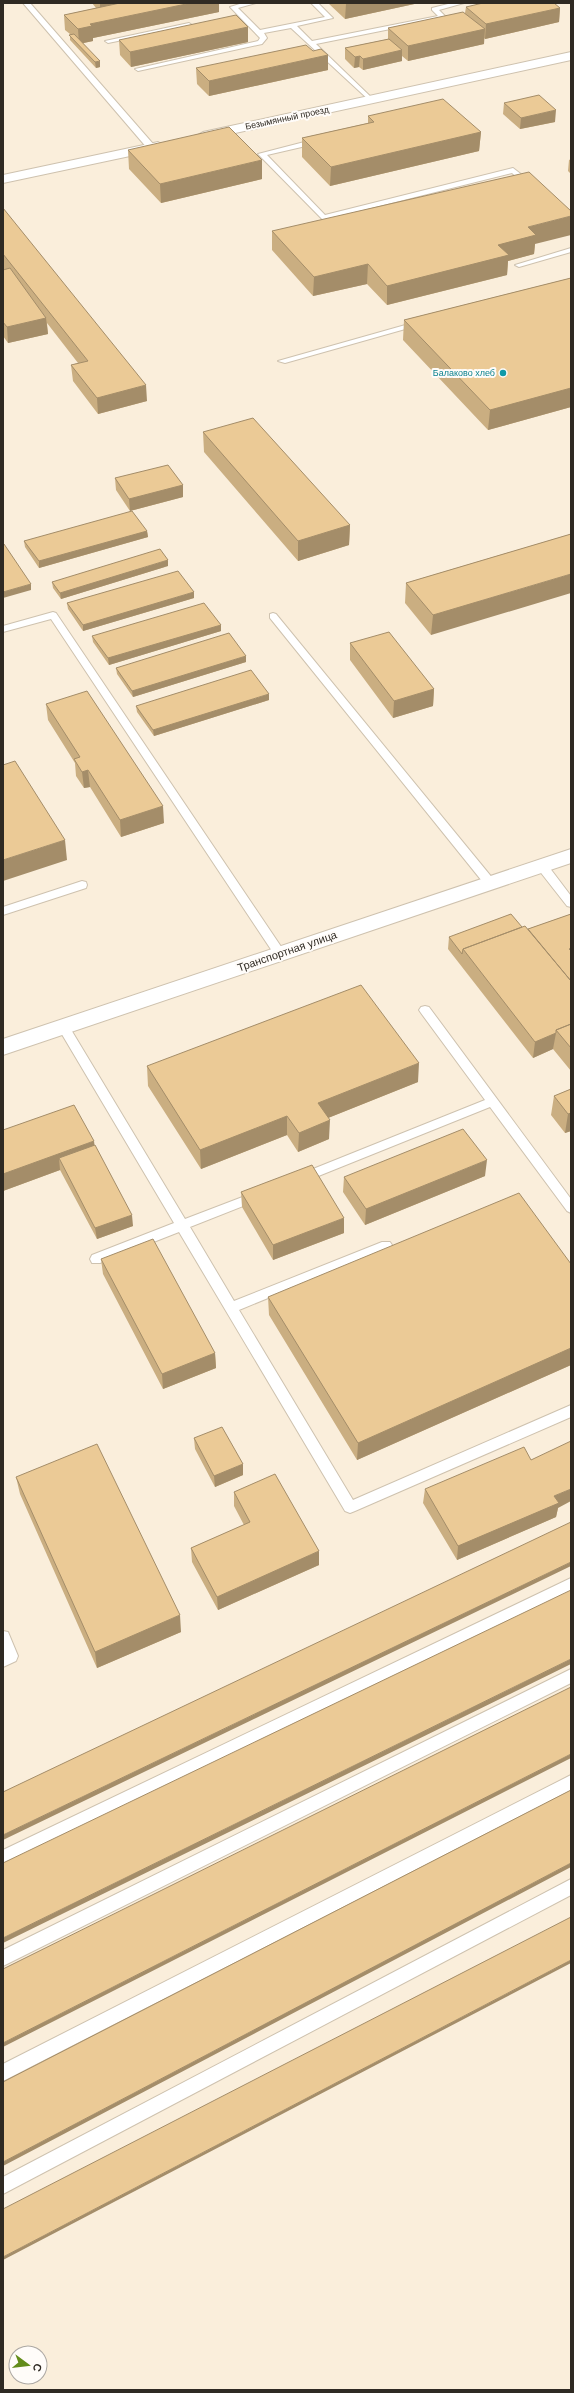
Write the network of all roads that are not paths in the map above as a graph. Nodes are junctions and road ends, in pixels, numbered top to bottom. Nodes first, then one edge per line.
1 (26, 3) edge
2 (253, 3) edge
3 (314, 3) edge
4 (461, 3) edge
5 (241, 15) junction
6 (234, 16) edge
7 (197, 24) edge
8 (293, 26) junction
9 (259, 32) junction
10 (108, 41) dead end
11 (311, 43) junction
12 (571, 56) edge
13 (138, 69) edge
14 (371, 100) junction
15 (189, 139) edge
16 (322, 140) edge
17 (174, 143) edge
18 (151, 148) junction
19 (3, 180) edge
20 (536, 190) edge
21 (571, 250) edge
22 (519, 265) dead end
23 (426, 322) edge
24 (282, 361) dead end
25 (273, 616) dead end
26 (3, 629) edge
27 (571, 856) edge
28 (542, 866) junction
29 (490, 883) junction
30 (82, 885) dead end
31 (571, 903) edge
32 (3, 911) edge
33 (280, 954) junction
34 (425, 1010) dead end
35 (63, 1026) junction
36 (3, 1047) edge
37 (492, 1102) junction
38 (293, 1182) edge
39 (271, 1191) edge
40 (571, 1208) edge
41 (182, 1226) junction
42 (386, 1245) dead end
43 (96, 1259) dead end
44 (232, 1308) junction
45 (571, 1411) edge
46 (571, 1584) edge
47 (3, 1636) edge
48 (3, 1660) edge
49 (571, 1676) edge
50 (571, 1782) edge
51 (3, 1858) edge
52 (571, 1887) edge
53 (3, 1958) edge
54 (3, 2074) edge
55 (3, 2186) edge

1 - 18 lane
2 - 5 lane
3 - 8 lane
4 - 11 lane
5 - 6 lane
5 - 9 lane
7 - 10 lane
8 - 9 lane
8 - 11 lane
9 - 13 lane
11 - 14 lane
12 - 14 street, Безымянный проезд
14 - 15 street, Безымянный проезд
16 - 20 lane
17 - 18 street
18 - 19 street
21 - 22 lane
23 - 24 lane
25 - 29 lane
26 - 33 lane
27 - 28 street, Транспортная улица
28 - 29 street, Транспортная улица
28 - 31 lane
29 - 33 street, Транспортная улица
30 - 32 lane
33 - 35 street, Транспортная улица
34 - 37 lane
35 - 36 street, Транспортная улица
35 - 41 lane
37 - 38 lane
37 - 40 lane
39 - 41 lane
41 - 43 lane
41 - 44 lane
42 - 44 lane
44 - 45 lane
46 - 51 lane
47 - 48 lane
49 - 53 lane
50 - 54 lane
52 - 55 lane

